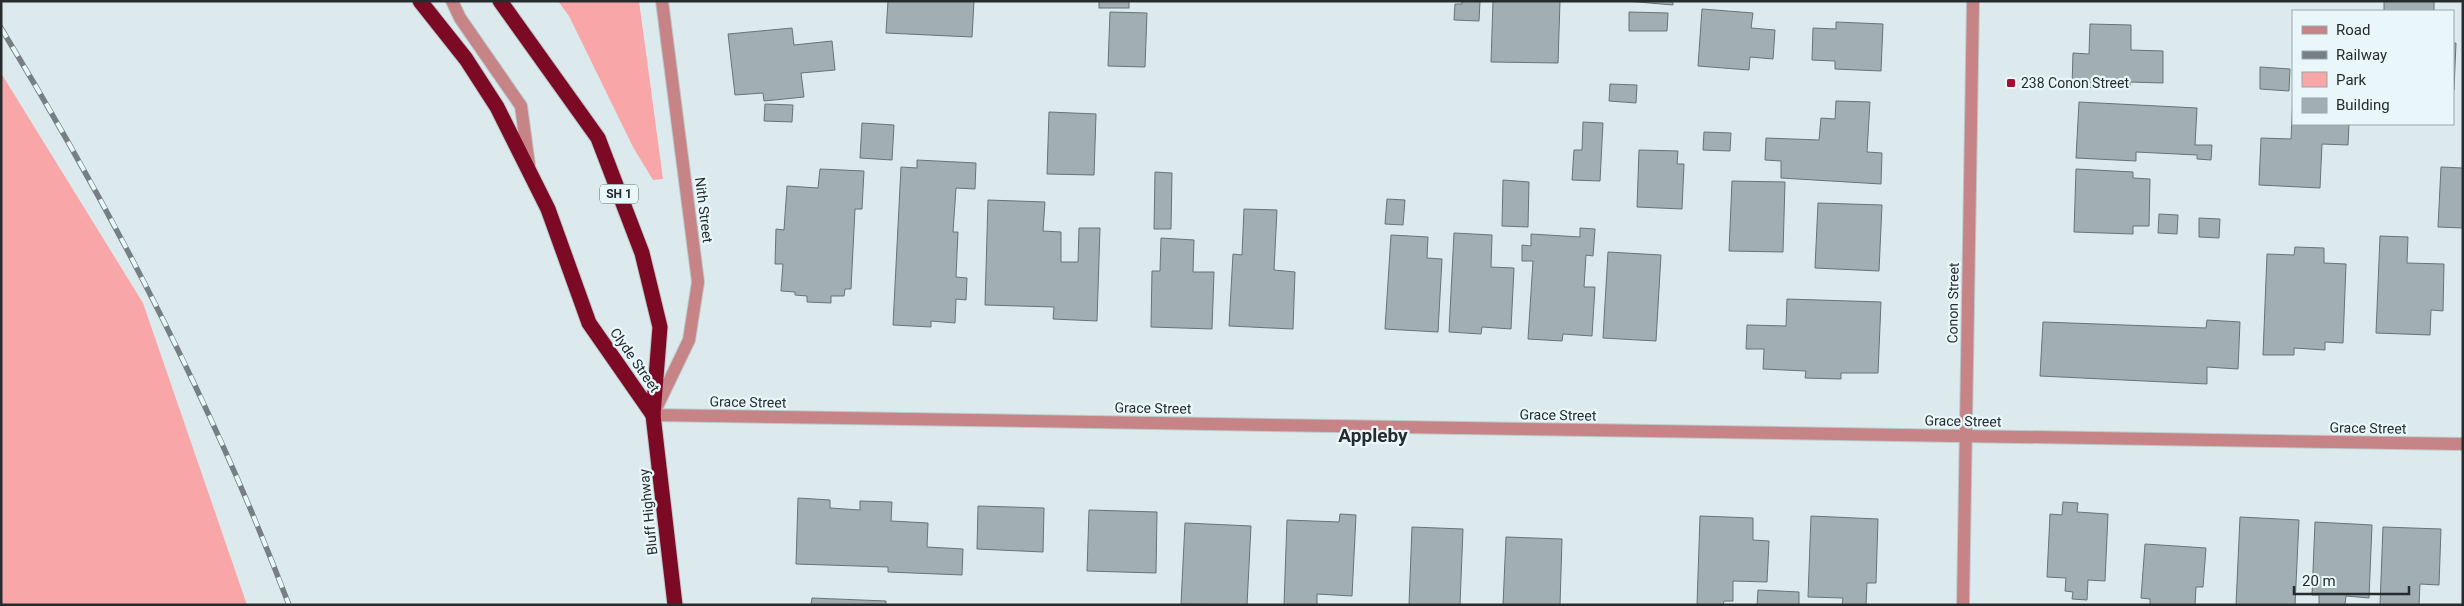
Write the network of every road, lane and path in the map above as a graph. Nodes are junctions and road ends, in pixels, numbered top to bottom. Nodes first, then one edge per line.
1 (420, 1) edge
2 (452, 1) edge
3 (500, 1) edge
4 (662, 1) edge
5 (1973, 1) edge
6 (529, 168) junction
7 (653, 415) junction
8 (1966, 436) junction
9 (2463, 444) edge
10 (675, 605) edge
11 (1963, 605) edge

1 - 6 highway, Clyde Street / SH 1
2 - 6 street
3 - 7 highway, Clyde Street / SH 1
4 - 7 street, Nith Street
5 - 8 street, Conon Street
6 - 7 highway, Clyde Street / SH 1
7 - 8 street, Grace Street
7 - 10 highway, Bluff Highway / SH 1
8 - 9 street, Grace Street
8 - 11 street, Conon Street

